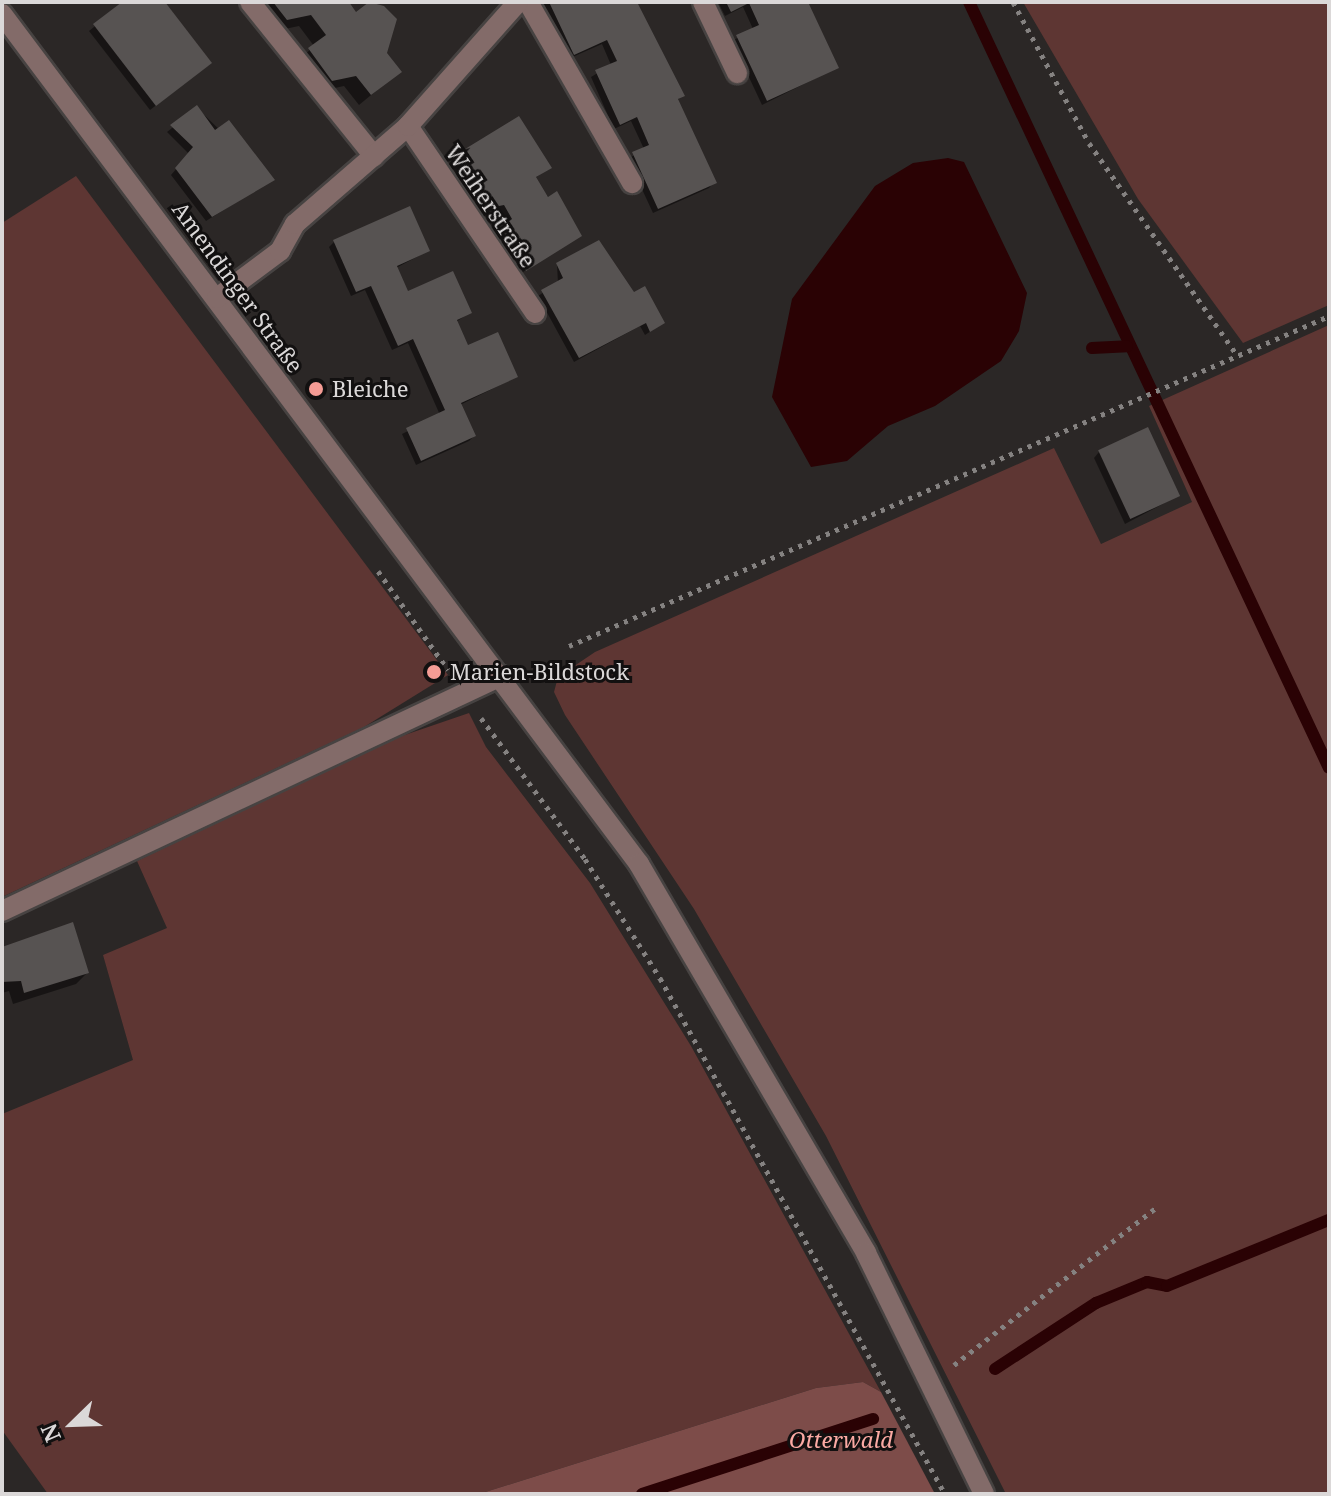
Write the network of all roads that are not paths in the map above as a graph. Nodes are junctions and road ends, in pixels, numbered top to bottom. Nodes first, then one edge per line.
1 (250, 2) edge
2 (518, 2) edge
3 (528, 2) edge
4 (703, 2) edge
5 (2, 14) edge
6 (737, 73) dead end
7 (408, 126) junction
8 (374, 156) junction
9 (632, 183) dead end
10 (217, 298) junction
11 (535, 313) dead end
12 (501, 676) junction
13 (2, 911) edge
14 (984, 1494) edge

1 - 8 street
2 - 7 street
3 - 9 street
4 - 6 street
5 - 10 street, Amendinger Straße
7 - 8 street
7 - 11 street, Weiherstraße
8 - 10 street
10 - 12 street, Amendinger Straße
12 - 13 street
12 - 14 street, Amendinger Straße

